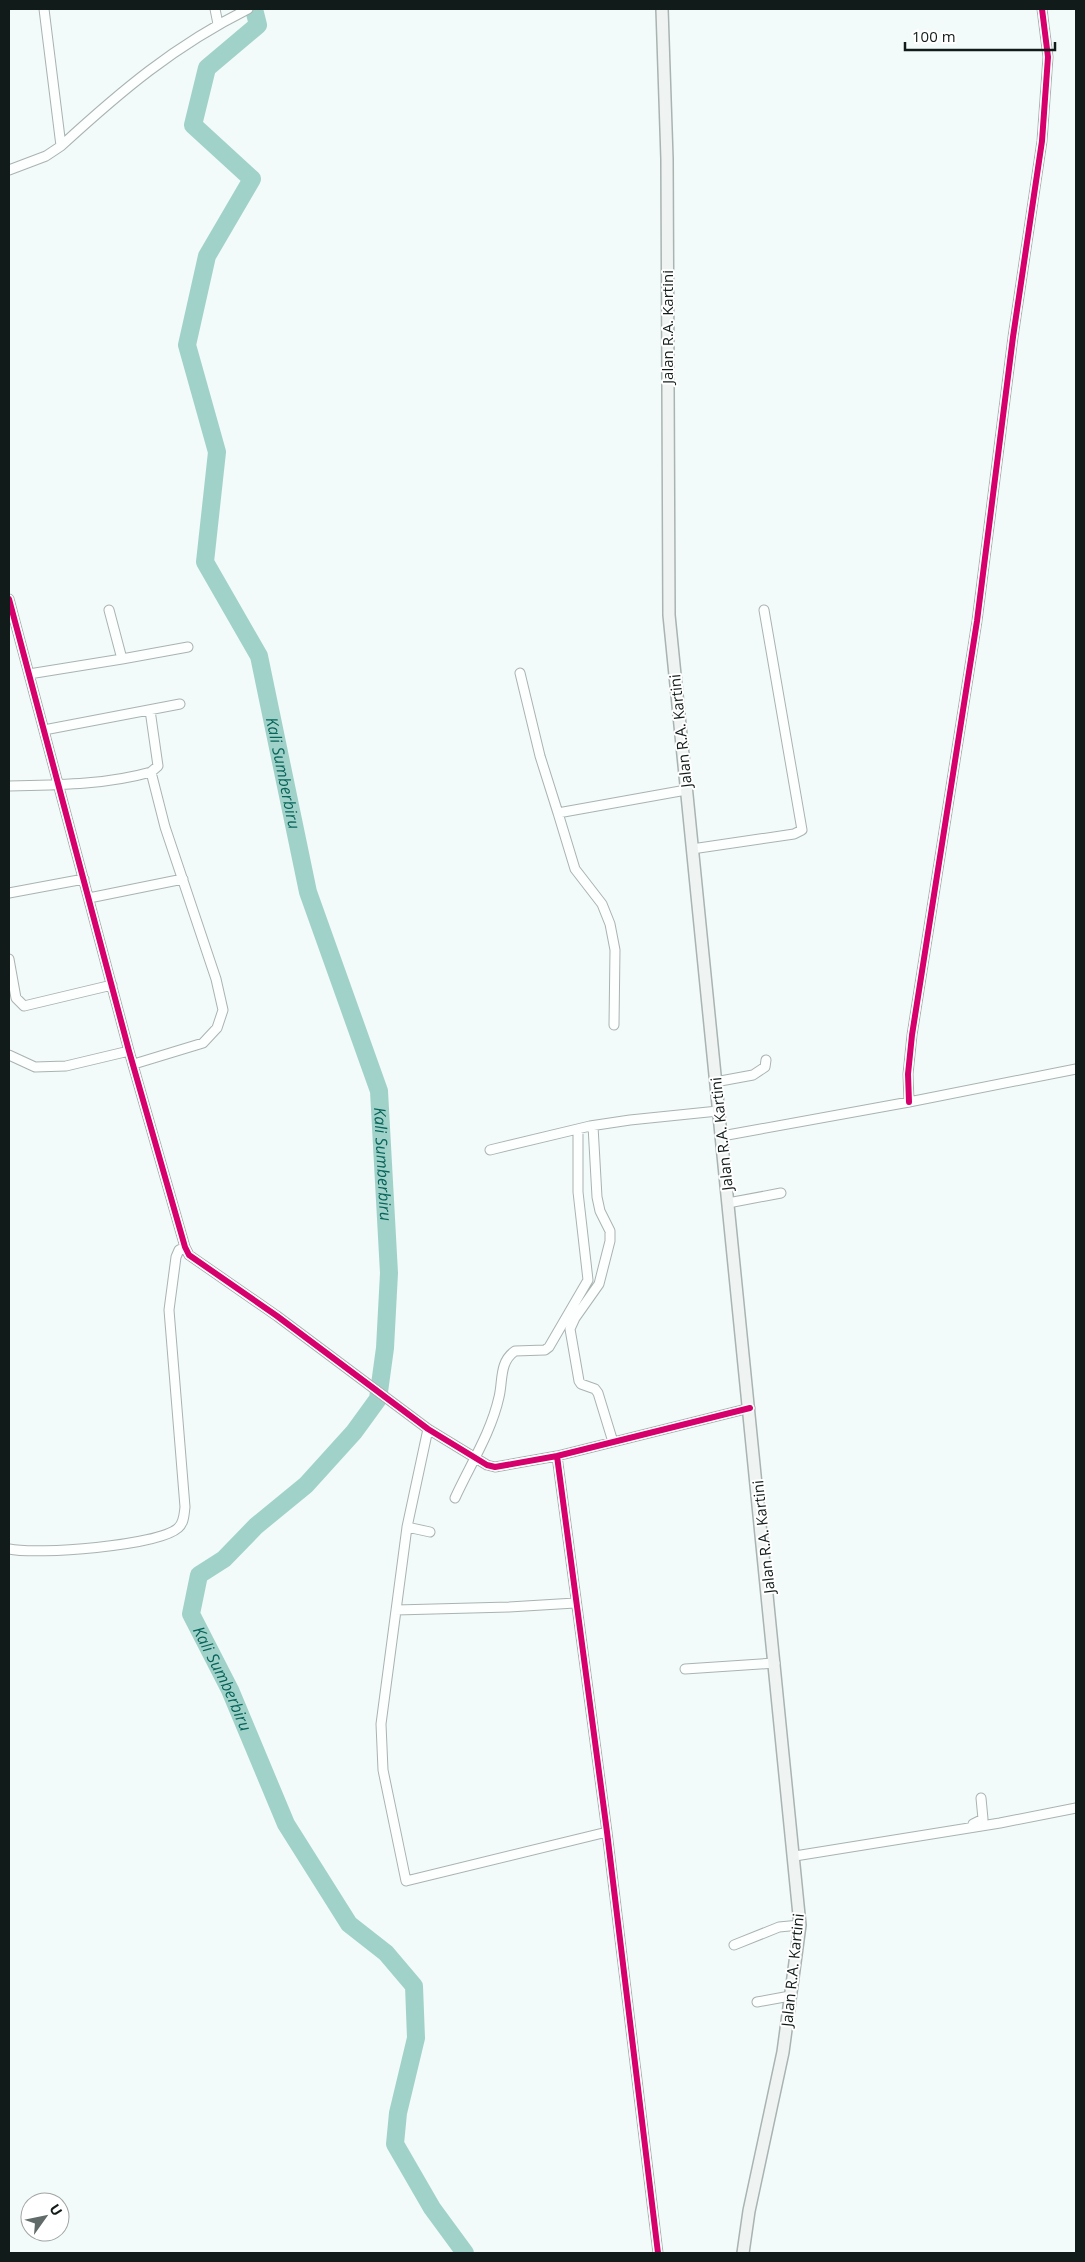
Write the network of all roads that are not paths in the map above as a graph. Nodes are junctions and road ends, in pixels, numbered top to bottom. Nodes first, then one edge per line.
1 (44, 9) edge
2 (216, 9) edge
3 (248, 9) edge
4 (662, 9) edge
5 (1042, 9) edge
6 (218, 24) junction
7 (61, 146) junction
8 (9, 170) edge
9 (9, 598) edge
10 (109, 610) dead end
11 (764, 610) dead end
12 (188, 647) dead end
13 (122, 660) junction
14 (520, 673) dead end
15 (29, 674) junction
16 (180, 704) dead end
17 (150, 710) junction
18 (44, 730) junction
19 (151, 772) junction
20 (60, 785) junction
21 (9, 786) edge
22 (686, 790) junction
23 (558, 813) junction
24 (692, 850) junction
25 (84, 879) junction
26 (182, 879) junction
27 (9, 893) edge
28 (89, 898) junction
29 (9, 959) edge
30 (112, 985) junction
31 (614, 1025) dead end
32 (129, 1051) junction
33 (9, 1055) edge
34 (766, 1060) dead end
35 (134, 1064) junction
36 (1076, 1068) edge
37 (716, 1082) junction
38 (909, 1102) junction
39 (718, 1111) junction
40 (586, 1128) junction
41 (722, 1136) junction
42 (490, 1150) dead end
43 (780, 1193) dead end
44 (728, 1203) junction
45 (185, 1246) junction
46 (588, 1280) junction
47 (598, 1284) junction
48 (750, 1408) junction
49 (428, 1429) junction
50 (613, 1442) junction
51 (557, 1456) junction
52 (477, 1460) junction
53 (455, 1498) dead end
54 (410, 1528) junction
55 (430, 1532) dead end
56 (9, 1549) edge
57 (576, 1603) junction
58 (396, 1610) junction
59 (776, 1663) junction
60 (685, 1669) dead end
61 (981, 1798) dead end
62 (1076, 1808) edge
63 (607, 1832) junction
64 (795, 1854) junction
65 (800, 1925) junction
66 (734, 1944) dead end
67 (790, 1996) junction
68 (757, 2002) dead end
69 (658, 2253) edge
70 (743, 2253) edge

1 - 7 street
2 - 6 street
3 - 6 street
4 - 22 main road, Jalan R.A. Kartini
5 - 38 street
6 - 7 street
7 - 8 street
9 - 15 street
10 - 13 street
11 - 24 street
12 - 13 street
13 - 15 street
14 - 23 street
15 - 18 street
16 - 17 street
17 - 18 street
17 - 19 street
18 - 20 street
19 - 20 street
19 - 26 street
20 - 21 street
20 - 25 street
22 - 23 street
22 - 24 main road, Jalan R.A. Kartini
23 - 31 street
24 - 37 main road, Jalan R.A. Kartini
25 - 27 street
25 - 28 street
26 - 28 street
26 - 35 street
28 - 30 street
29 - 30 street
30 - 32 street
32 - 33 street
32 - 35 street
34 - 37 street
35 - 45 street
36 - 38 street
37 - 39 main road, Jalan R.A. Kartini
38 - 41 street
39 - 40 street
39 - 41 main road, Jalan R.A. Kartini
40 - 42 street
40 - 46 street
40 - 47 street
41 - 44 main road, Jalan R.A. Kartini
43 - 44 street
44 - 48 main road, Jalan R.A. Kartini
45 - 49 street
45 - 56 street
46 - 47 street
46 - 52 street
47 - 50 street
48 - 50 street
48 - 59 main road, Jalan R.A. Kartini
49 - 52 street
49 - 54 street
50 - 51 street
51 - 52 street
51 - 57 street
52 - 53 street
54 - 55 street
54 - 58 street
57 - 58 street
57 - 63 street
58 - 63 street
59 - 60 street
59 - 64 main road, Jalan R.A. Kartini
61 - 64 street
62 - 64 street
63 - 69 street
64 - 65 main road, Jalan R.A. Kartini
65 - 66 street
65 - 67 main road, Jalan R.A. Kartini
67 - 68 street
67 - 70 main road, Jalan R.A. Kartini

